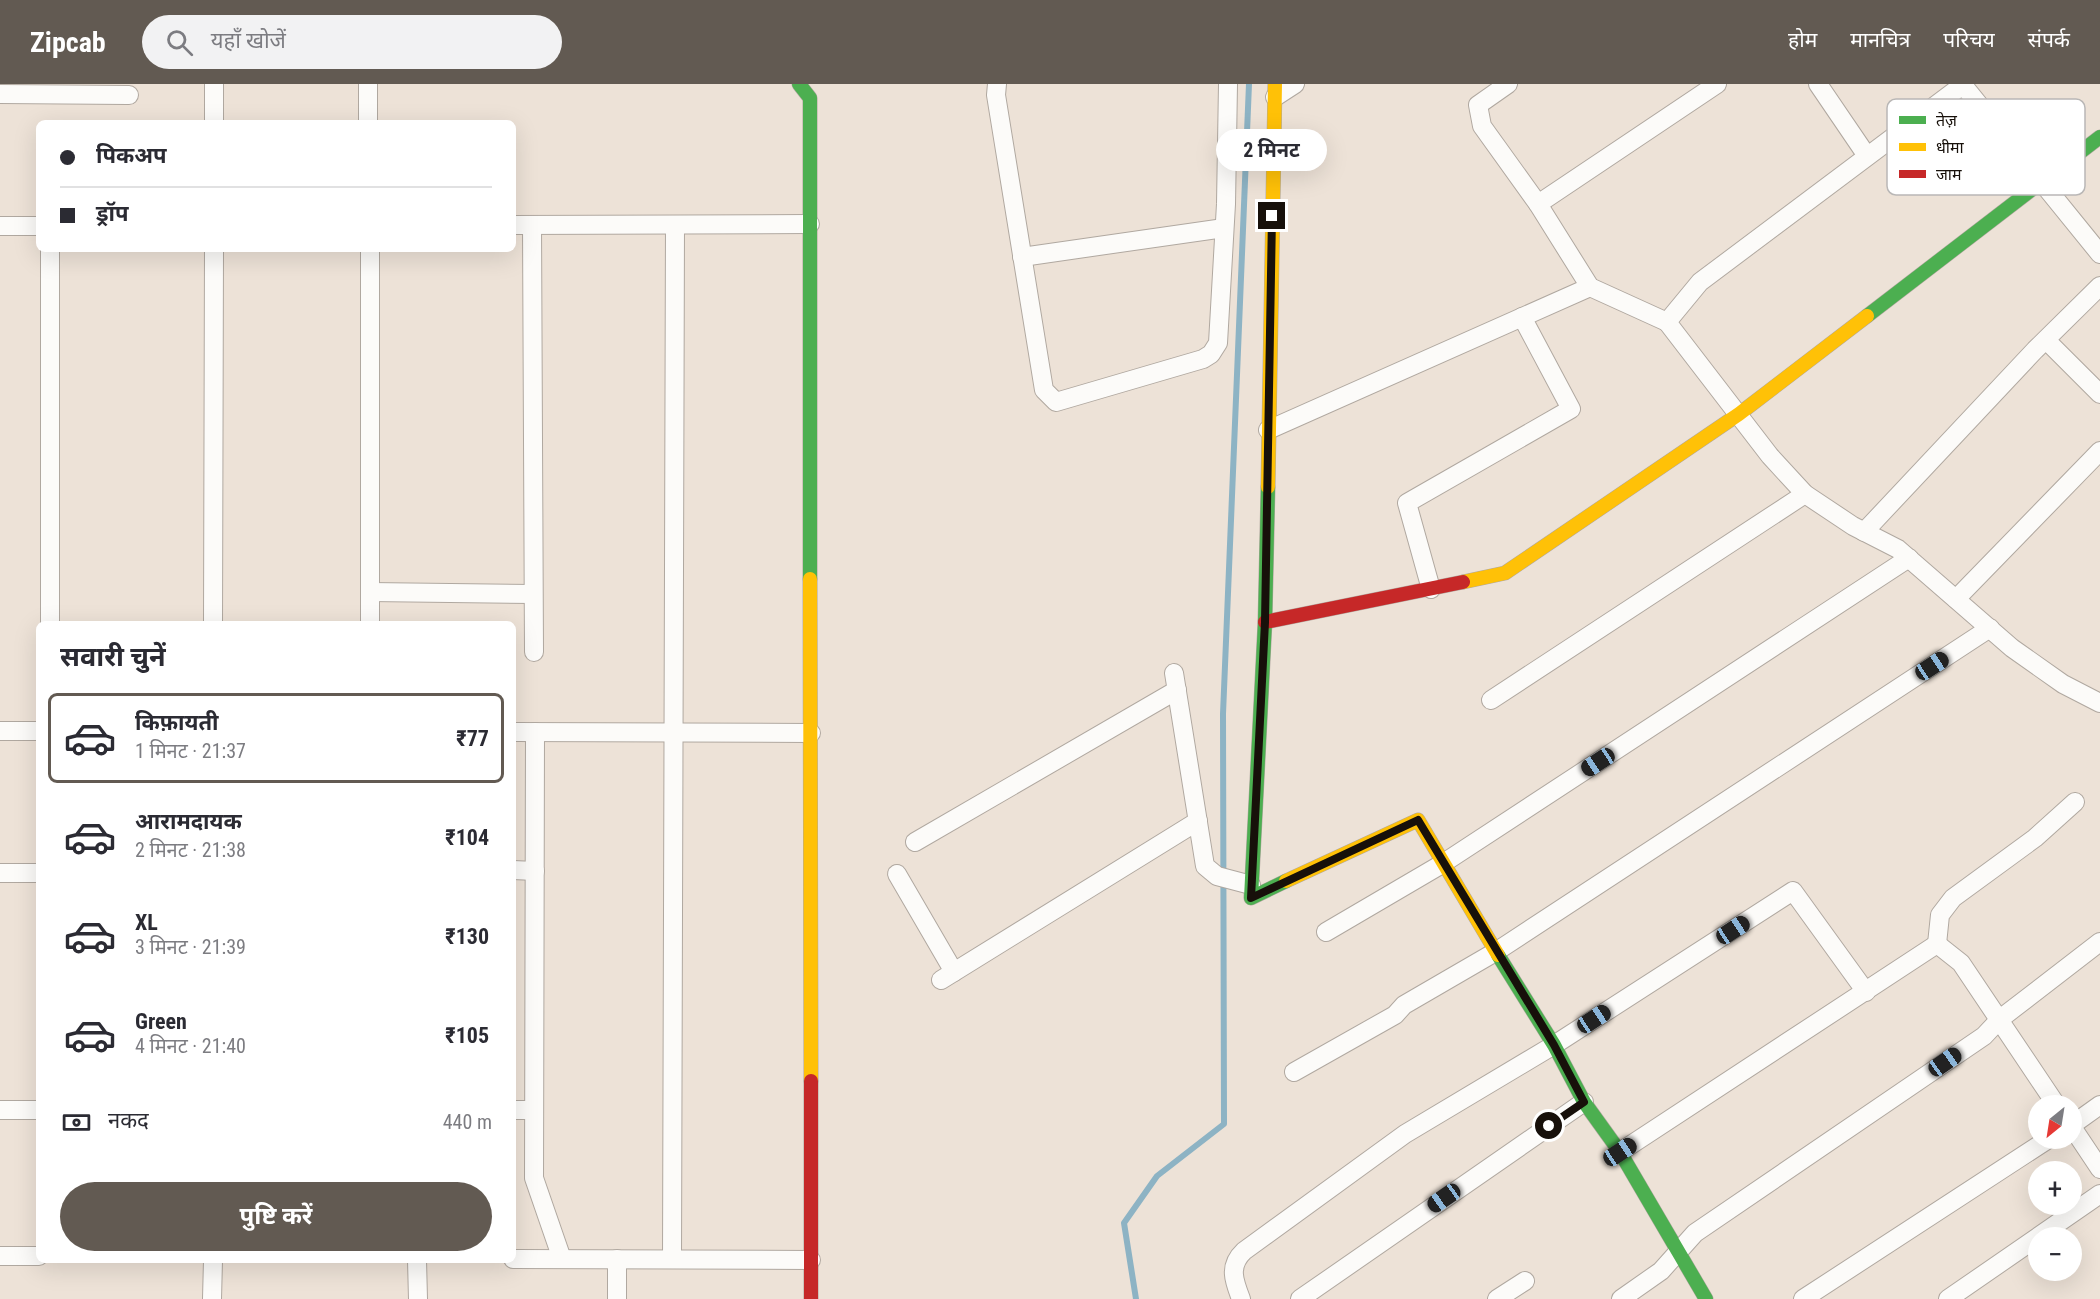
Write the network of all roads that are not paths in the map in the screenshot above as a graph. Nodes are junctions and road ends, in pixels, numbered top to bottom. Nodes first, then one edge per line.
1 (214, 84) edge
2 (368, 84) edge
3 (799, 84) edge
4 (997, 84) edge
5 (1228, 84) edge
6 (1295, 84) edge
7 (1508, 84) edge
8 (1717, 84) edge
9 (1818, 84) edge
10 (1964, 84) edge
11 (75, 89) edge
12 (1275, 90) edge
13 (0, 94) edge
14 (129, 95) dead end
15 (1944, 99) edge
16 (1976, 99) edge
17 (214, 120) edge
18 (368, 120) edge
19 (2100, 137) edge
20 (1887, 141) edge
21 (2085, 149) edge
22 (1867, 156) junction
23 (2025, 195) edge
24 (2052, 195) edge
25 (1539, 204) junction
26 (810, 224) junction
27 (516, 225) edge
28 (532, 225) junction
29 (675, 225) junction
30 (0, 226) edge
31 (36, 226) edge
32 (1224, 228) junction
33 (50, 252) edge
34 (214, 252) edge
35 (370, 252) edge
36 (2100, 254) edge
37 (1022, 257) junction
38 (2100, 286) edge
39 (1590, 287) junction
40 (1522, 317) junction
41 (1667, 322) junction
42 (2046, 340) junction
43 (2100, 394) edge
44 (1739, 414) junction
45 (1268, 430) junction
46 (2100, 451) edge
47 (1805, 494) junction
48 (1864, 532) junction
49 (1909, 558) junction
50 (1431, 589) junction
51 (370, 592) junction
52 (533, 594) junction
53 (1956, 599) junction
54 (50, 621) edge
55 (213, 621) edge
56 (370, 621) edge
57 (1265, 622) junction
58 (1990, 628) junction
59 (534, 652) dead end
60 (1491, 700) dead end
61 (2100, 703) edge
62 (0, 731) edge
63 (36, 731) edge
64 (516, 732) edge
65 (535, 732) junction
66 (673, 733) junction
67 (811, 733) junction
68 (2075, 802) dead end
69 (1198, 822) junction
70 (915, 842) dead end
71 (1442, 864) junction
72 (516, 870) edge
73 (535, 871) junction
74 (0, 873) edge
75 (36, 873) edge
76 (897, 874) dead end
77 (1251, 885) junction
78 (1326, 932) dead end
79 (2100, 942) edge
80 (1937, 944) junction
81 (1497, 951) junction
82 (1866, 992) junction
83 (2000, 1019) junction
84 (1554, 1045) junction
85 (1294, 1072) dead end
86 (2050, 1095) edge
87 (1584, 1102) junction
88 (2100, 1105) edge
89 (0, 1110) edge
90 (36, 1110) edge
91 (516, 1110) edge
92 (534, 1110) junction
93 (2082, 1118) edge
94 (2082, 1141) edge
95 (2033, 1149) edge
96 (1620, 1152) junction
97 (2100, 1169) edge
98 (2100, 1194) edge
99 (1677, 1251) junction
100 (0, 1256) edge
101 (36, 1256) edge
102 (516, 1259) edge
103 (562, 1259) junction
104 (617, 1259) junction
105 (672, 1259) junction
106 (811, 1260) junction
107 (213, 1263) edge
108 (417, 1263) edge
109 (1524, 1281) dead end
110 (212, 1299) edge
111 (418, 1299) edge
112 (616, 1299) edge
113 (811, 1299) edge
114 (1241, 1299) edge
115 (1299, 1299) edge
116 (1497, 1299) edge
117 (1621, 1299) edge
118 (1706, 1299) edge
119 (1803, 1299) edge
120 (1948, 1299) edge

1 - 17 street
2 - 18 street
3 - 26 street
4 - 37 street
5 - 32 street
6 - 12 street
7 - 25 street
8 - 25 street
9 - 22 street
10 - 15 street
10 - 16 street
11 - 13 street
11 - 14 street
12 - 45 street
19 - 21 street
20 - 22 street
22 - 41 street
23 - 44 street
24 - 36 street
25 - 39 street
26 - 29 street
26 - 67 street
27 - 28 street
28 - 29 street
28 - 52 street
29 - 66 street
30 - 31 street
32 - 37 street
32 - 37 street
33 - 54 street
34 - 55 street
35 - 51 street
38 - 42 street
39 - 40 street
39 - 41 street
40 - 45 street
40 - 50 street
41 - 44 street
42 - 43 street
42 - 48 street
44 - 47 street
44 - 50 street
45 - 57 street
46 - 53 street
47 - 48 street
47 - 60 street
48 - 49 street
49 - 53 street
49 - 71 street
50 - 57 street
51 - 52 street
51 - 56 street
52 - 59 street
53 - 58 street
57 - 77 street
58 - 61 street
58 - 81 street
62 - 63 street
64 - 65 street
65 - 66 street
65 - 73 street
66 - 67 street
66 - 105 street
67 - 106 street
68 - 80 street
69 - 70 street
69 - 76 street
69 - 77 street
71 - 77 street
71 - 78 street
71 - 81 street
72 - 73 street
73 - 92 street
74 - 75 street
79 - 83 street
80 - 82 street
80 - 83 street
81 - 84 street
81 - 85 street
82 - 84 street
82 - 96 street
83 - 86 street
83 - 99 street
84 - 87 street
84 - 114 street
87 - 96 street
87 - 115 street
88 - 93 street
89 - 90 street
91 - 92 street
92 - 103 street
94 - 97 street
95 - 119 street
96 - 99 street
98 - 120 street
99 - 117 street
99 - 118 street
100 - 101 street
102 - 103 street
103 - 104 street
104 - 105 street
104 - 112 street
105 - 106 street
106 - 113 street
107 - 110 street
108 - 111 street
109 - 116 street

